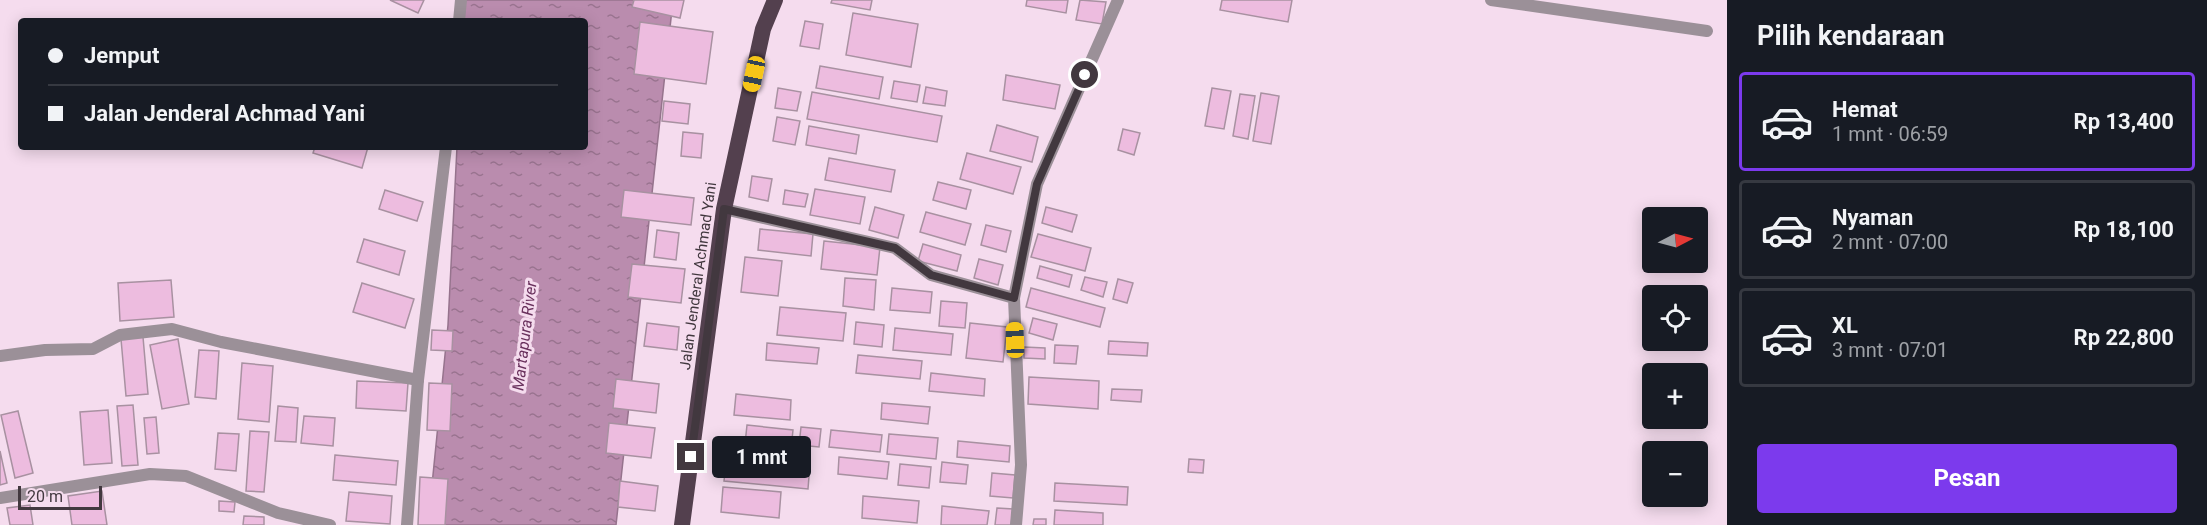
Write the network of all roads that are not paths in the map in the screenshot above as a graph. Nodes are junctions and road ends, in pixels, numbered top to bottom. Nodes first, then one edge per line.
1 (460, 0) edge
2 (775, 0) edge
3 (1118, 0) edge
4 (1491, 0) edge
5 (459, 18) edge
6 (1707, 32) dead end
7 (446, 150) edge
8 (724, 209) junction
9 (1014, 298) junction
10 (0, 356) edge
11 (418, 380) junction
12 (0, 498) edge
13 (330, 525) edge
14 (407, 525) edge
15 (682, 525) edge
16 (1016, 525) edge

1 - 5 street
2 - 8 highway, Jalan Jenderal Achmad Yani
3 - 9 street
4 - 6 street
7 - 11 street
8 - 9 street
8 - 15 highway, Jalan Jenderal Achmad Yani
9 - 16 street
10 - 11 street
11 - 14 street
12 - 13 street

